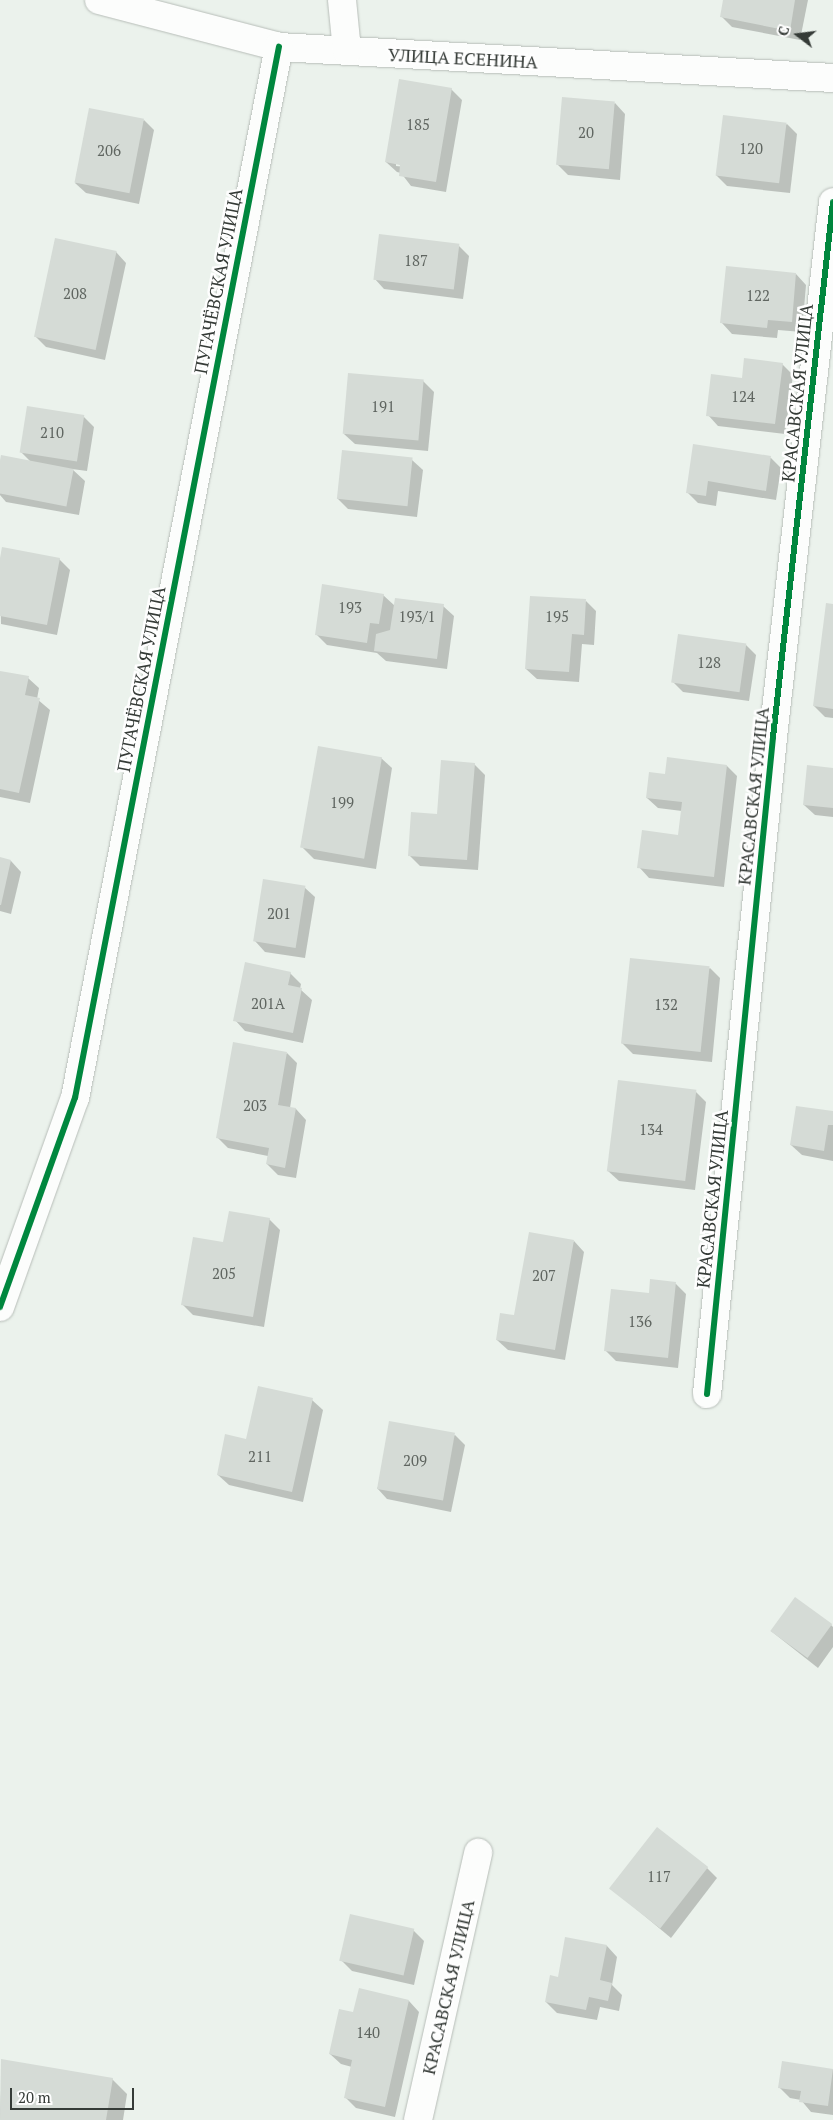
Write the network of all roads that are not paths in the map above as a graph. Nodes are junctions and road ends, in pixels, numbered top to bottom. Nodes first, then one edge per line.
1 (99, 0) edge
2 (342, 0) edge
3 (279, 47) junction
4 (347, 51) junction
5 (833, 78) edge
6 (833, 202) edge
7 (0, 1307) edge
8 (707, 1394) dead end
9 (478, 1853) dead end
10 (418, 2120) edge

1 - 3 street, УЛИЦА ЕСЕНИНА
2 - 4 street
3 - 4 street, УЛИЦА ЕСЕНИНА
3 - 7 street, ПУГАЧЁВСКАЯ УЛИЦА
4 - 5 street, УЛИЦА ЕСЕНИНА
6 - 8 street, КРАСАВСКАЯ УЛИЦА
9 - 10 street, КРАСАВСКАЯ УЛИЦА

